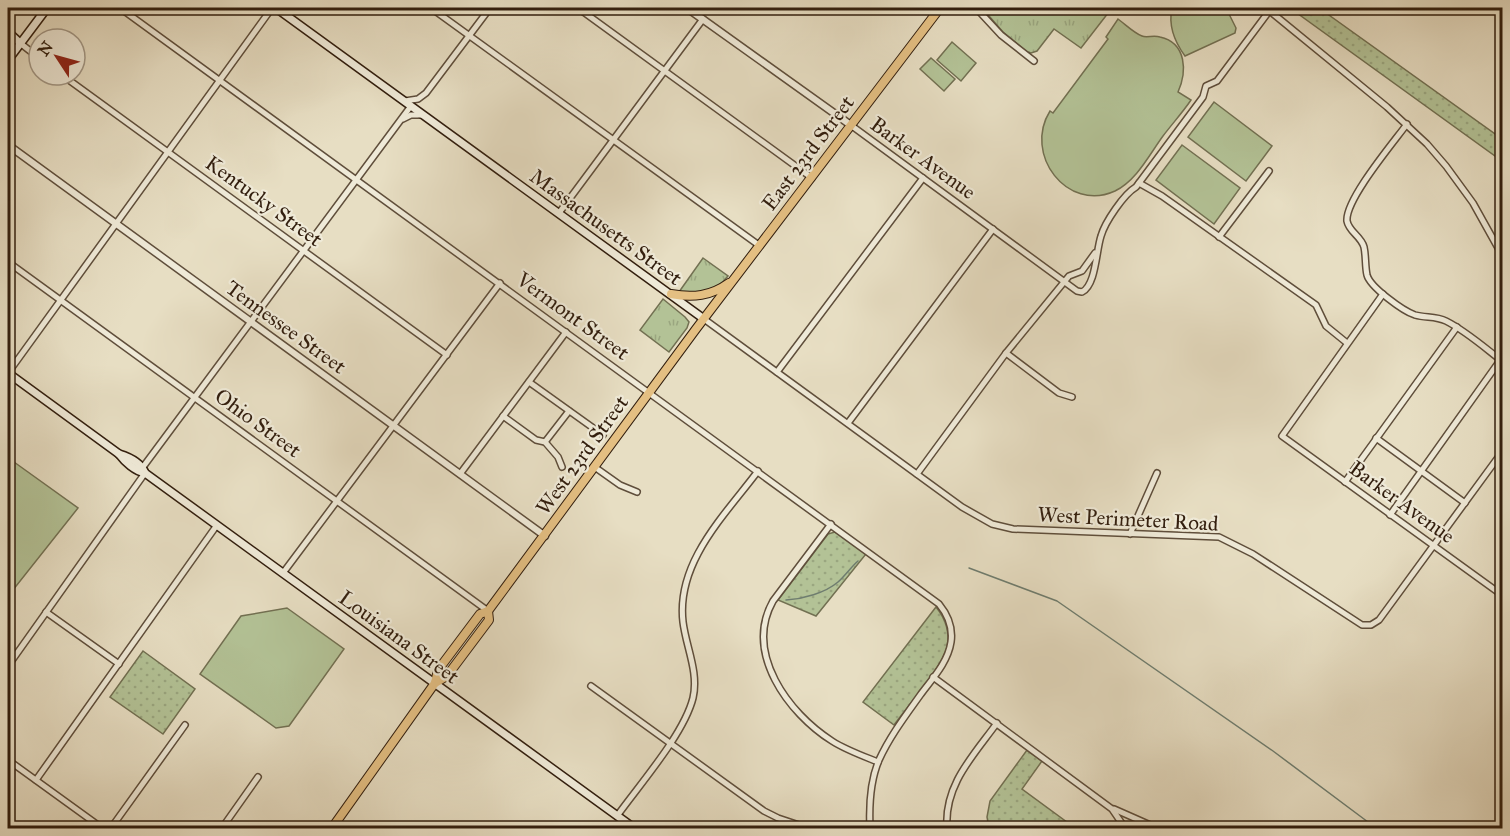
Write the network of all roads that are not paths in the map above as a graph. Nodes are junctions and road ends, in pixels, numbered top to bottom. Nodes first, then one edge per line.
1 (47, 8) edge
2 (120, 8) edge
3 (274, 8) edge
4 (431, 8) edge
5 (490, 8) edge
6 (578, 8) edge
7 (687, 8) edge
8 (940, 8) edge
9 (976, 8) edge
10 (1268, 9) edge
11 (703, 19) junction
12 (8, 32) edge
13 (470, 35) junction
14 (20, 43) junction
15 (27, 49) edge
16 (8, 60) edge
17 (1034, 61) dead end
18 (665, 70) junction
19 (220, 80) junction
20 (79, 87) edge
21 (426, 93) junction
22 (411, 105) junction
23 (424, 115) junction
24 (402, 120) junction
25 (1407, 124) junction
26 (852, 126) junction
27 (613, 140) junction
28 (8, 145) edge
29 (168, 152) junction
30 (1269, 171) dead end
31 (812, 178) junction
32 (923, 178) junction
33 (357, 180) junction
34 (1139, 183) junction
35 (559, 213) junction
36 (116, 224) junction
37 (993, 229) junction
38 (1219, 237) junction
39 (760, 246) junction
40 (1098, 247) junction
41 (304, 251) junction
42 (1503, 255) edge
43 (8, 262) edge
44 (735, 278) junction
45 (1064, 282) junction
46 (500, 283) junction
47 (671, 294) junction
48 (1383, 294) junction
49 (60, 300) junction
50 (704, 319) junction
51 (251, 322) junction
52 (1457, 327) junction
53 (566, 332) junction
54 (1347, 343) junction
55 (1006, 353) junction
56 (447, 355) junction
57 (1502, 360) edge
58 (777, 372) junction
59 (8, 373) edge
60 (529, 382) junction
61 (649, 392) junction
62 (1072, 397) dead end
63 (195, 398) junction
64 (569, 411) junction
65 (503, 416) junction
66 (848, 423) junction
67 (393, 426) junction
68 (603, 435) dead end
69 (1376, 438) junction
70 (545, 442) junction
71 (1503, 452) edge
72 (562, 467) dead end
73 (596, 468) junction
74 (144, 470) junction
75 (758, 471) junction
76 (1421, 471) junction
77 (1157, 473) dead end
78 (460, 474) junction
79 (917, 474) junction
80 (1344, 482) junction
81 (637, 492) dead end
82 (337, 501) junction
83 (1465, 503) junction
84 (1390, 515) junction
85 (831, 524) junction
86 (217, 525) junction
87 (1130, 534) junction
88 (545, 536) junction
89 (1434, 546) junction
90 (283, 573) junction
91 (1503, 595) edge
92 (488, 611) junction
93 (46, 612) junction
94 (119, 664) junction
95 (8, 666) edge
96 (933, 677) junction
97 (435, 683) junction
98 (591, 686) dead end
99 (997, 723) junction
100 (185, 725) dead end
101 (669, 743) junction
102 (8, 760) edge
103 (878, 762) junction
104 (258, 777) dead end
105 (36, 780) junction
106 (1112, 809) junction
107 (617, 816) junction
108 (102, 828) edge
109 (111, 828) edge
110 (222, 828) edge
111 (332, 828) edge
112 (634, 828) edge
113 (808, 828) edge
114 (870, 828) edge
115 (947, 828) edge
116 (1125, 828) edge
117 (1157, 828) edge

1 - 14 main road
2 - 19 street, Vermont Street
3 - 19 street
3 - 22 main road, Massachusetts Street
4 - 13 street
5 - 13 street
6 - 18 street
7 - 11 street, Barker Avenue
8 - 26 main road, East 23rd Street
9 - 17 street
10 - 25 street
10 - 34 street
11 - 18 street
11 - 26 street, Barker Avenue
12 - 14 main road
13 - 21 street
13 - 27 street
14 - 15 street
14 - 16 main road
18 - 27 street
18 - 31 street
19 - 29 street
19 - 33 street, Vermont Street
20 - 29 street, Kentucky Street
21 - 22 street
21 - 22 street
22 - 23 main road, Massachusetts Street
22 - 24 street
23 - 24 street
23 - 35 main road, Massachusetts Street
24 - 33 street
25 - 42 street
25 - 48 street
26 - 31 main road, East 23rd Street
26 - 32 street, Barker Avenue
27 - 35 street
27 - 39 street
28 - 36 street, Tennessee Street
29 - 36 street
29 - 41 street, Kentucky Street
30 - 38 street
31 - 39 main road, East 23rd Street
32 - 37 street, Barker Avenue
32 - 58 street
33 - 41 street
33 - 46 street, Vermont Street
34 - 38 street
34 - 40 street
35 - 47 main road, Massachusetts Street
36 - 49 street
36 - 51 street, Tennessee Street
37 - 45 street, Barker Avenue
37 - 66 street
38 - 54 street
39 - 44 main road, East 23rd Street
40 - 45 street
40 - 45 street, Barker Avenue
41 - 51 street
41 - 56 street, Kentucky Street
43 - 49 street, Ohio Street
44 - 47 main road
44 - 50 main road, East 23rd Street
45 - 55 street
46 - 53 street, Vermont Street
46 - 56 street
47 - 50 main road, Massachusetts Street
48 - 52 street
48 - 54 street
49 - 59 street
49 - 63 street, Ohio Street
50 - 58 street, Massachusetts Street
50 - 61 main road, West 23rd Street
51 - 63 street
51 - 67 street, Tennessee Street
52 - 57 street
52 - 69 street
53 - 60 street
53 - 61 street, Vermont Street
54 - 80 street, Barker Avenue
55 - 62 street
55 - 79 street
56 - 67 street
57 - 76 street
58 - 66 street, Massachusetts Street
59 - 74 main road, Louisiana Street
60 - 64 street
60 - 65 street
61 - 73 main road, West 23rd Street
61 - 75 street, Vermont Street
63 - 74 street
63 - 82 street, Ohio Street
64 - 68 street
64 - 70 street
65 - 70 street
65 - 78 street
66 - 79 street, Massachusetts Street
67 - 78 street, Tennessee Street
67 - 82 street
69 - 76 street
69 - 80 street
70 - 72 street
71 - 83 street
73 - 81 street
73 - 88 main road, West 23rd Street
74 - 86 main road, Louisiana Street
74 - 93 street
75 - 85 street, Vermont Street
75 - 101 street
76 - 83 street
76 - 84 street
77 - 87 street
78 - 88 street, Tennessee Street
79 - 87 street, West Perimeter Road
80 - 84 street, Barker Avenue
82 - 90 street
82 - 92 street, Ohio Street
83 - 89 street
84 - 89 street, Barker Avenue
85 - 96 street, Vermont Street
85 - 103 street
86 - 90 main road, Louisiana Street
86 - 94 street
87 - 89 street, West Perimeter Road
88 - 92 main road, West 23rd Street
89 - 91 street, Barker Avenue
90 - 97 main road, Louisiana Street
92 - 97 main road, West 23rd Street
93 - 94 street
93 - 95 street
94 - 105 street
96 - 99 street
96 - 103 street
97 - 107 main road, Louisiana Street
97 - 111 main road, West 23rd Street
98 - 101 street
99 - 106 street
99 - 115 street
100 - 109 street
101 - 107 street
101 - 113 street
102 - 105 street
103 - 114 street
104 - 110 street
105 - 108 street
106 - 116 street
106 - 117 street
107 - 112 main road, Louisiana Street

